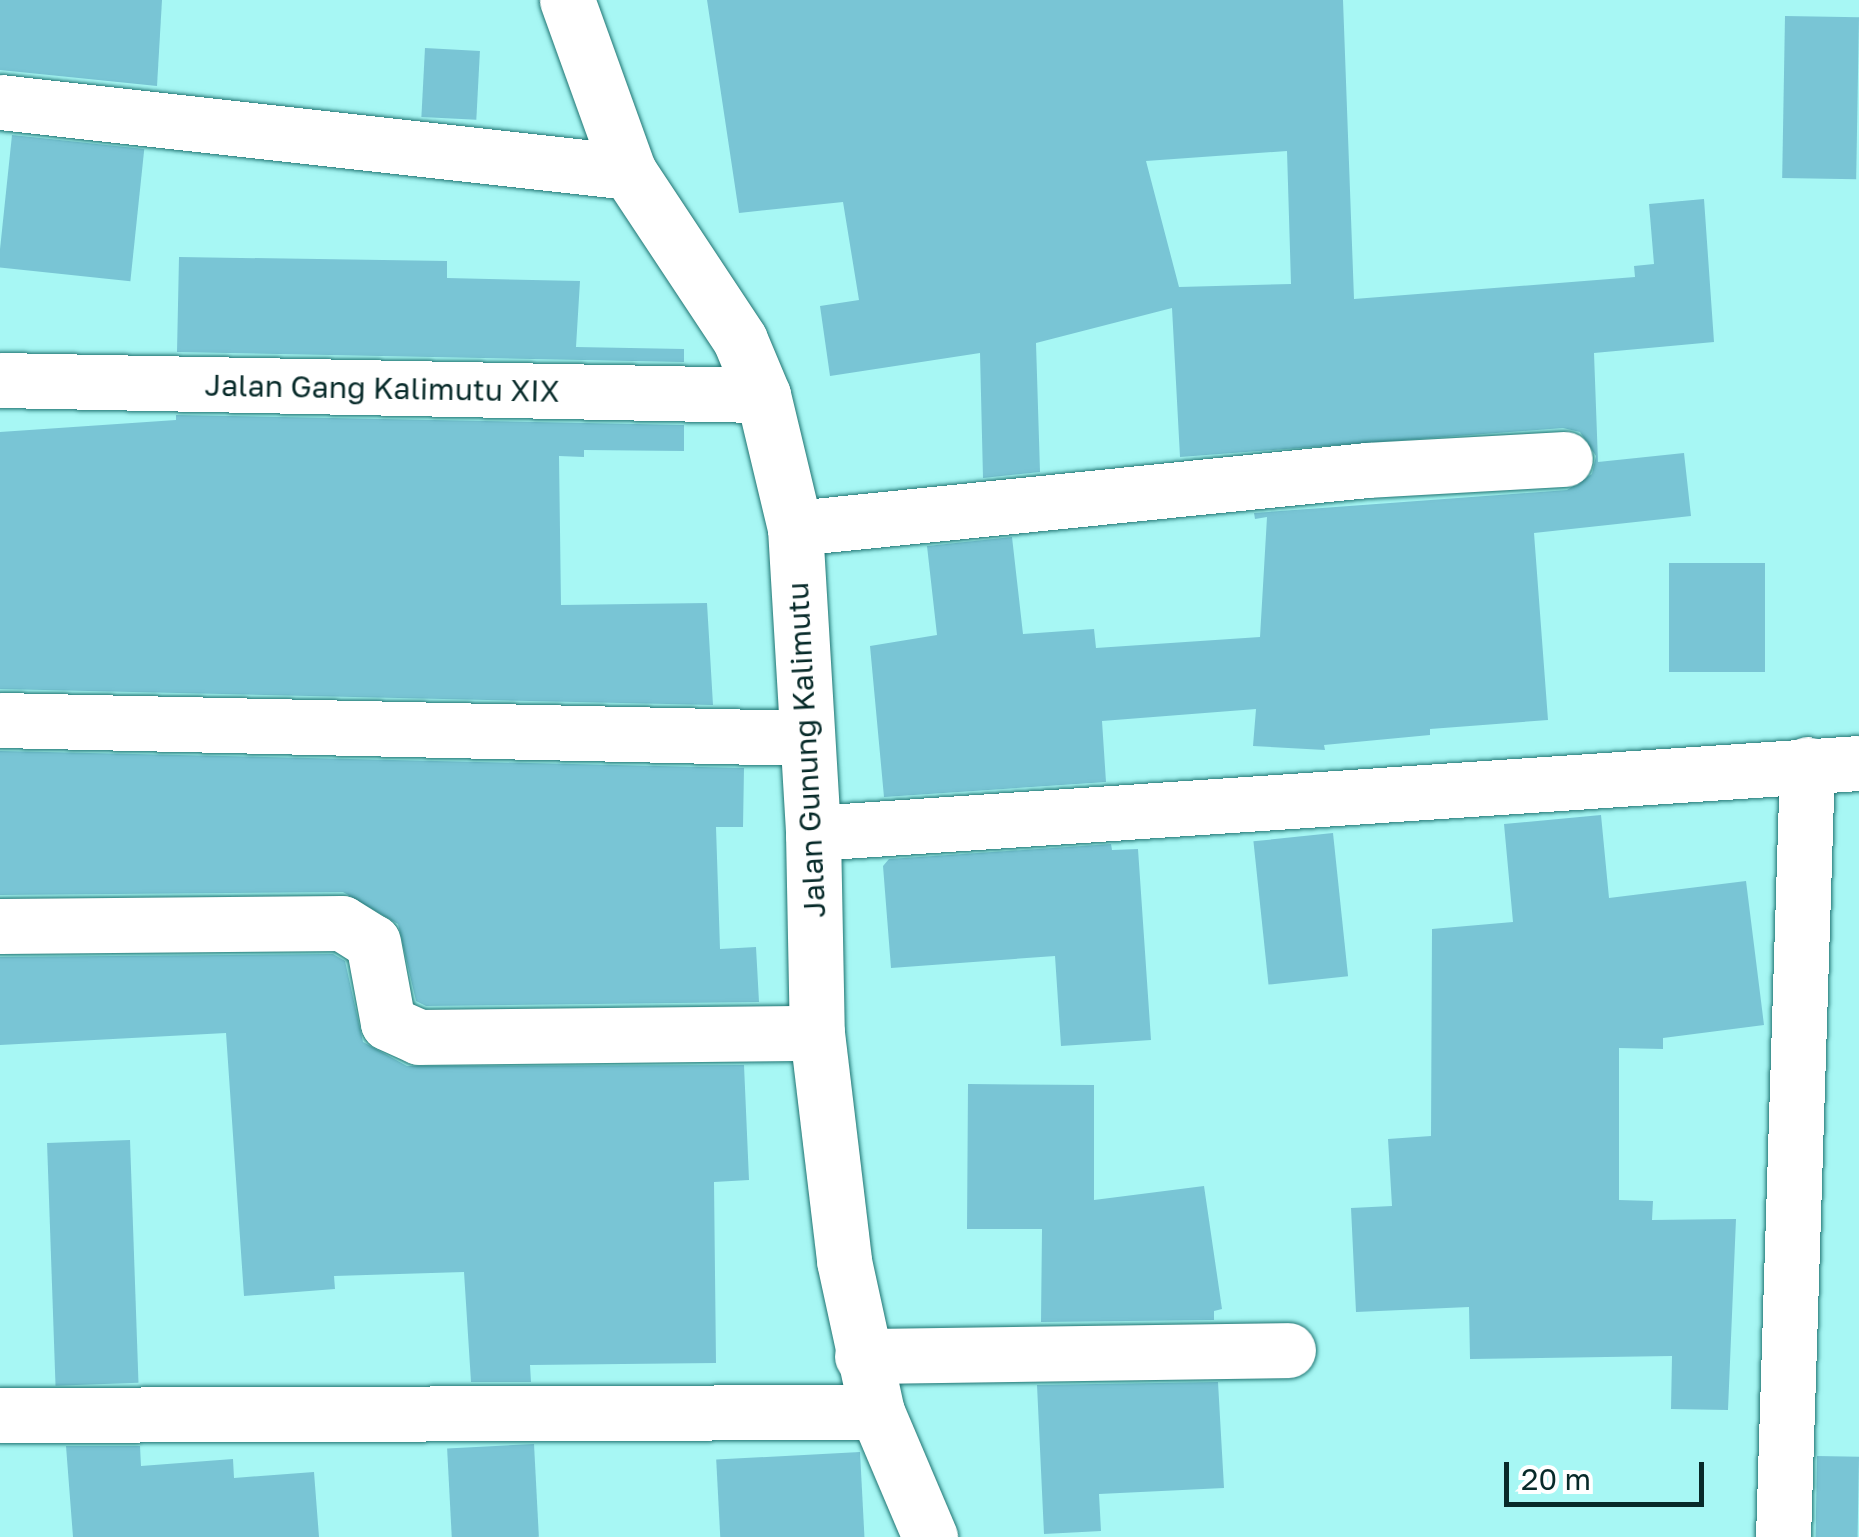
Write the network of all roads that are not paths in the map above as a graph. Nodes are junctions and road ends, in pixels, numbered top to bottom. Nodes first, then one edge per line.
1 (567, 0) edge
2 (0, 102) edge
3 (629, 172) junction
4 (0, 380) edge
5 (763, 396) junction
6 (1565, 459) dead end
7 (794, 528) junction
8 (0, 720) edge
9 (805, 738) junction
10 (1833, 764) edge
11 (814, 833) junction
12 (0, 926) edge
13 (816, 1034) junction
14 (1288, 1350) dead end
15 (862, 1356) junction
16 (878, 1412) junction
17 (0, 1415) edge
18 (930, 1537) edge
19 (1784, 1537) edge

1 - 3 street, Jalan Gunung Kalimutu
2 - 3 street
3 - 5 street, Jalan Gunung Kalimutu
4 - 5 street, Jalan Gang Kalimutu XIX
5 - 7 street, Jalan Gunung Kalimutu
6 - 7 street
7 - 9 street, Jalan Gunung Kalimutu
8 - 9 street
9 - 11 street, Jalan Gunung Kalimutu
10 - 11 street
10 - 19 street
11 - 13 street, Jalan Gunung Kalimutu
12 - 13 street
13 - 15 street, Jalan Gunung Kalimutu
14 - 15 street
15 - 16 street, Jalan Gunung Kalimutu
16 - 17 street
16 - 18 street, Jalan Gunung Kalimutu

